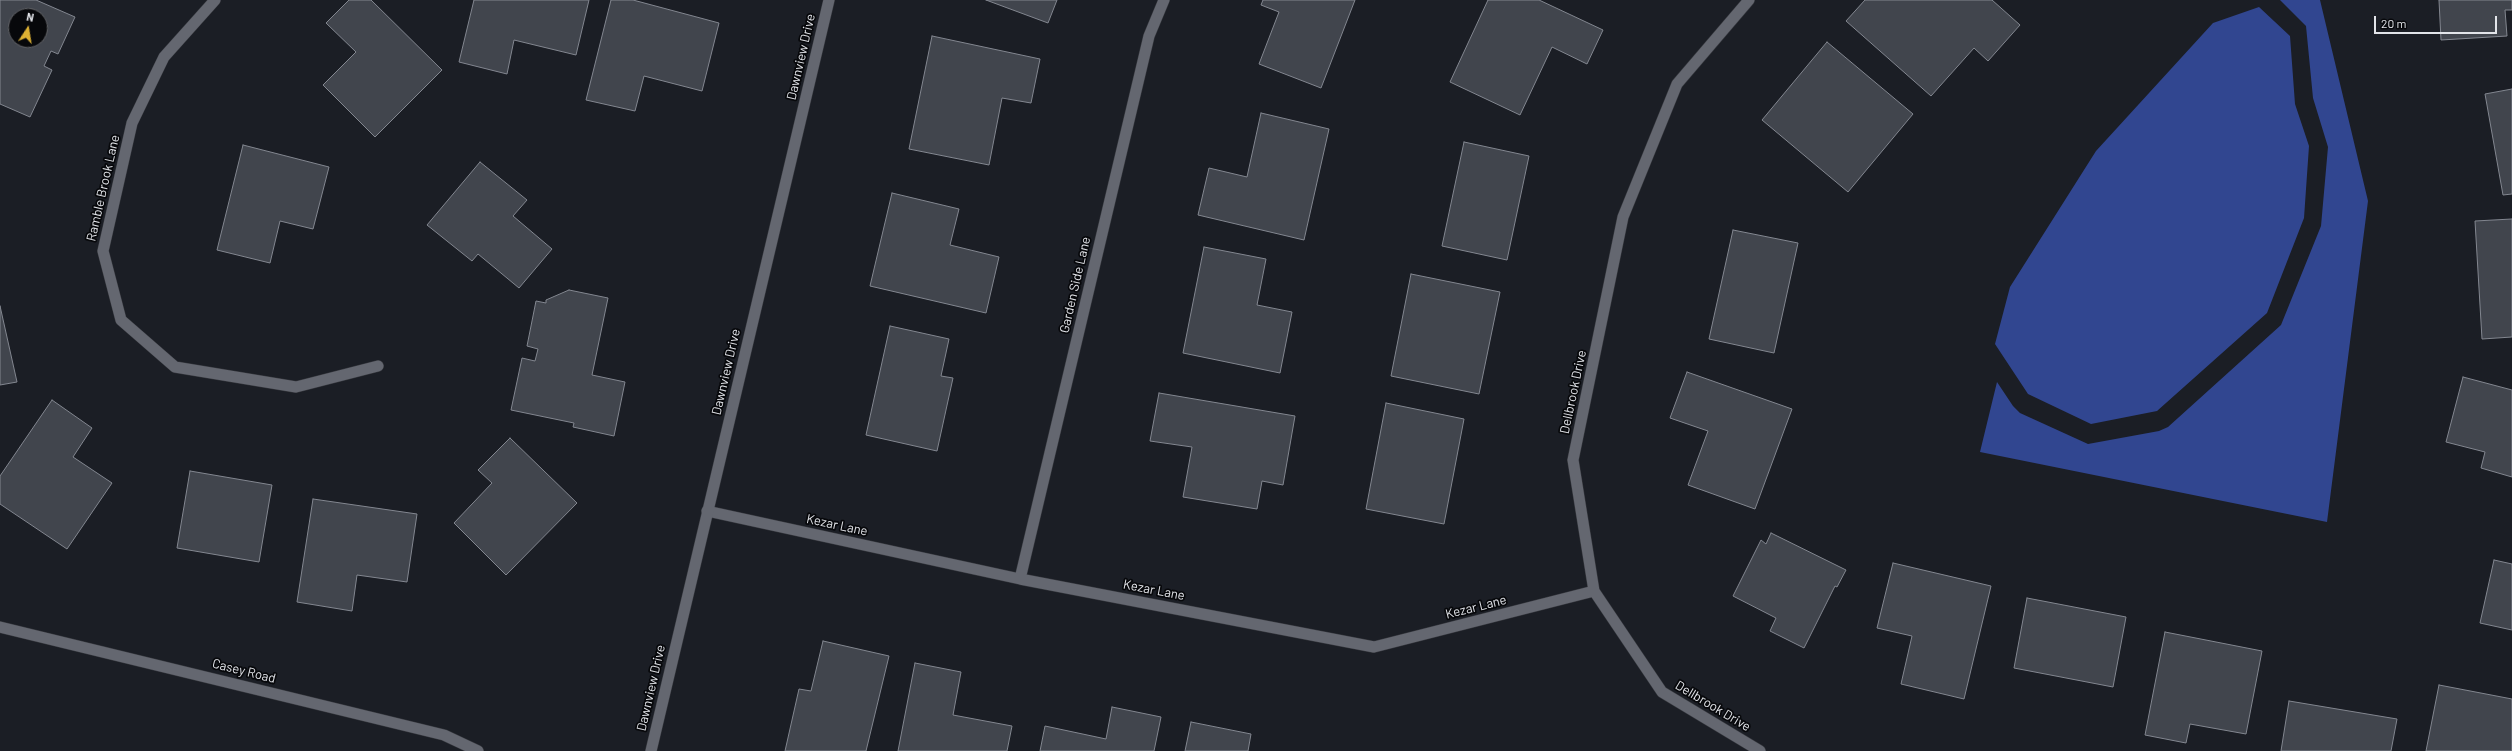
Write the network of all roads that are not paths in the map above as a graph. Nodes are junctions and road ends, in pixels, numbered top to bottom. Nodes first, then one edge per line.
1 (215, 0) edge
2 (829, 0) edge
3 (1164, 0) edge
4 (1749, 0) edge
5 (378, 366) dead end
6 (707, 511) junction
7 (1020, 579) junction
8 (1594, 591) junction
9 (0, 627) edge
10 (478, 751) edge
11 (651, 751) edge
12 (1760, 751) edge

1 - 5 street, Ramble Brook Lane
2 - 6 street, Dawnview Drive
3 - 7 street, Garden Side Lane
4 - 8 street, Dellbrook Drive
6 - 7 street, Kezar Lane
6 - 11 street, Dawnview Drive
7 - 8 street, Kezar Lane
8 - 12 street, Dellbrook Drive
9 - 10 street, Casey Road

